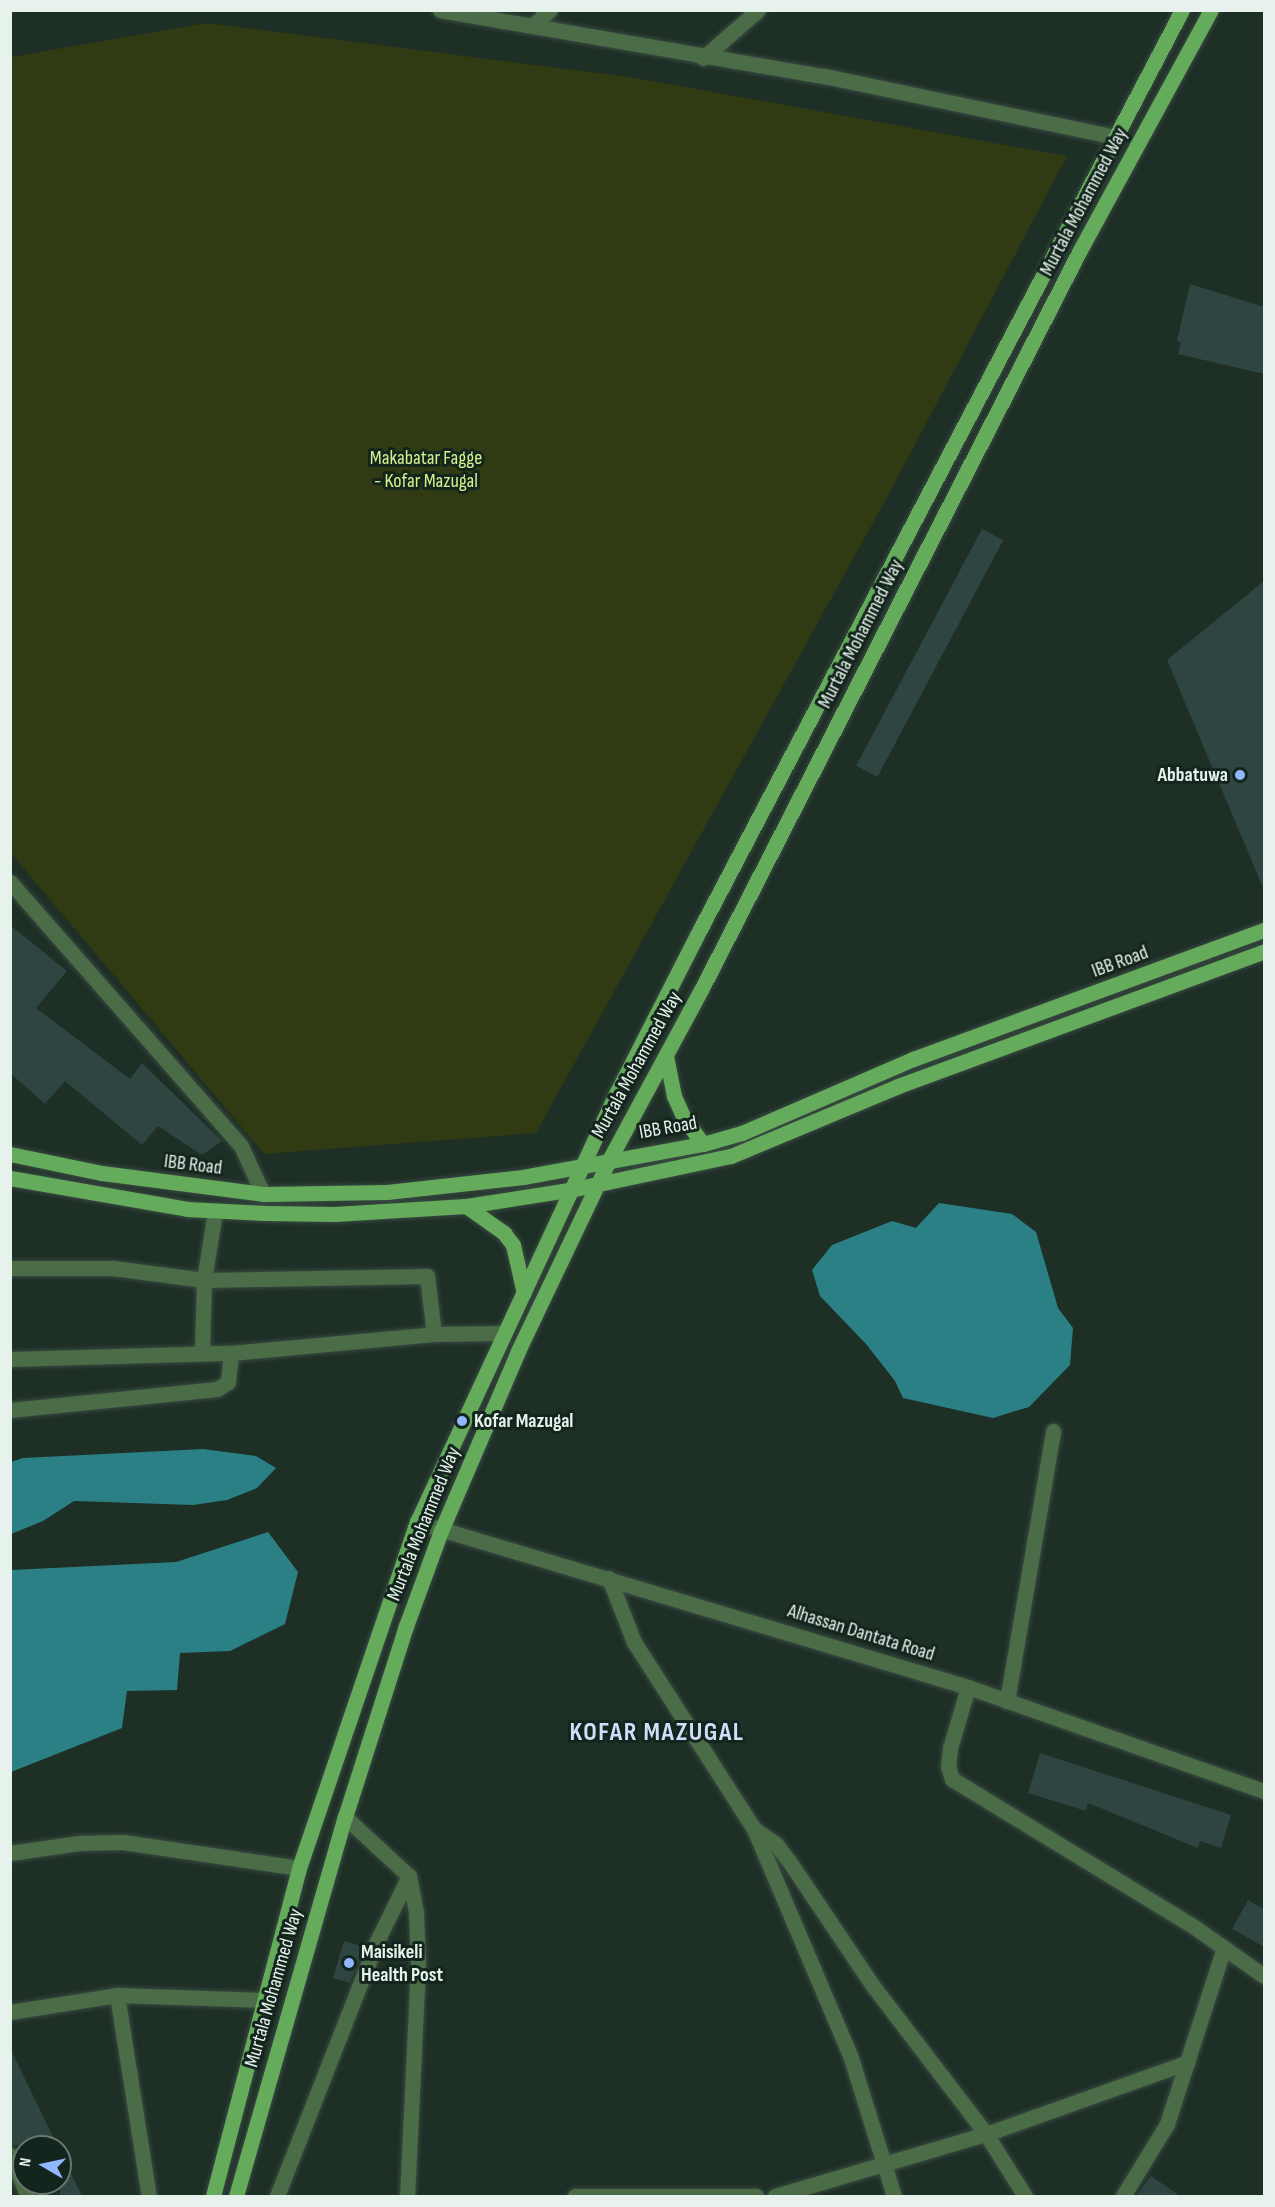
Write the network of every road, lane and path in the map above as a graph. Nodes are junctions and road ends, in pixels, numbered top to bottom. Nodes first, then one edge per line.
1 (440, 10) edge
2 (550, 10) edge
3 (758, 10) edge
4 (1182, 10) edge
5 (1211, 10) edge
6 (532, 26) junction
7 (703, 58) junction
8 (1116, 137) junction
9 (942, 462) junction
10 (967, 475) junction
11 (10, 882) edge
12 (1264, 930) edge
13 (1264, 951) edge
14 (666, 1056) junction
15 (703, 1144) junction
16 (10, 1154) edge
17 (609, 1160) junction
18 (584, 1164) junction
19 (10, 1178) edge
20 (598, 1184) junction
21 (574, 1189) junction
22 (263, 1194) junction
23 (466, 1206) junction
24 (215, 1211) junction
25 (10, 1268) edge
26 (204, 1280) junction
27 (524, 1293) junction
28 (504, 1333) junction
29 (434, 1334) junction
30 (201, 1352) junction
31 (231, 1353) junction
32 (10, 1359) edge
33 (10, 1410) edge
34 (1053, 1431) dead end
35 (417, 1522) junction
36 (441, 1531) junction
37 (609, 1578) junction
38 (968, 1687) junction
39 (1007, 1701) junction
40 (1264, 1791) edge
41 (345, 1817) junction
42 (754, 1829) junction
43 (10, 1853) edge
44 (300, 1868) junction
45 (409, 1876) junction
46 (1224, 1948) junction
47 (1264, 1976) edge
48 (117, 1995) junction
49 (266, 2000) junction
50 (10, 2012) edge
51 (1188, 2062) junction
52 (986, 2134) junction
53 (10, 2155) edge
54 (885, 2164) junction
55 (28, 2196) edge
56 (149, 2196) edge
57 (213, 2196) edge
58 (236, 2196) edge
59 (277, 2196) edge
60 (407, 2196) edge
61 (575, 2196) edge
62 (671, 2196) edge
63 (756, 2196) edge
64 (775, 2196) edge
65 (894, 2196) edge
66 (1025, 2196) edge
67 (1123, 2196) edge

1 - 6 street
2 - 6 street
3 - 7 street
4 - 8 main road, Murtala Mohammed Way
5 - 10 main road, Murtala Mohammed Way
6 - 7 street
7 - 8 street
8 - 9 main road, Murtala Mohammed Way
9 - 10 main road
9 - 18 main road, Murtala Mohammed Way
10 - 14 main road, Murtala Mohammed Way
11 - 22 street
12 - 15 main road, IBB Road
13 - 20 main road, IBB Road
14 - 15 main road
14 - 17 main road, Murtala Mohammed Way
15 - 17 main road, IBB Road
16 - 22 main road, IBB Road
17 - 18 main road, IBB Road
17 - 20 main road, Murtala Mohammed Way
18 - 21 main road, Murtala Mohammed Way
18 - 22 main road, IBB Road
19 - 24 main road, IBB Road
20 - 21 main road, IBB Road
20 - 36 main road, Murtala Mohammed Way
21 - 23 main road, IBB Road
21 - 27 main road, Murtala Mohammed Way
23 - 24 main road, IBB Road
23 - 27 main road
24 - 26 street
25 - 26 street
26 - 29 street
26 - 30 street
27 - 28 main road, Murtala Mohammed Way
28 - 29 street
28 - 35 main road, Murtala Mohammed Way
29 - 31 street
30 - 31 street
30 - 32 street
31 - 33 street
34 - 39 street
35 - 36 street, Alhassan Dantata Road
35 - 44 main road, Murtala Mohammed Way
36 - 37 street, Alhassan Dantata Road
36 - 41 main road, Murtala Mohammed Way
37 - 38 street, Alhassan Dantata Road
37 - 42 street
38 - 39 street, Alhassan Dantata Road
38 - 46 street
39 - 40 street, Alhassan Dantata Road
41 - 45 street
41 - 58 main road, Murtala Mohammed Way
42 - 52 street
42 - 54 street
43 - 44 street
44 - 49 main road, Murtala Mohammed Way
45 - 59 street
45 - 60 street
46 - 47 street
46 - 51 street
48 - 49 street
48 - 50 street
48 - 56 street
49 - 57 main road, Murtala Mohammed Way
51 - 52 street
51 - 67 street
52 - 54 street
52 - 66 street
53 - 55 street
54 - 64 street
54 - 65 street
61 - 62 street
62 - 63 street

